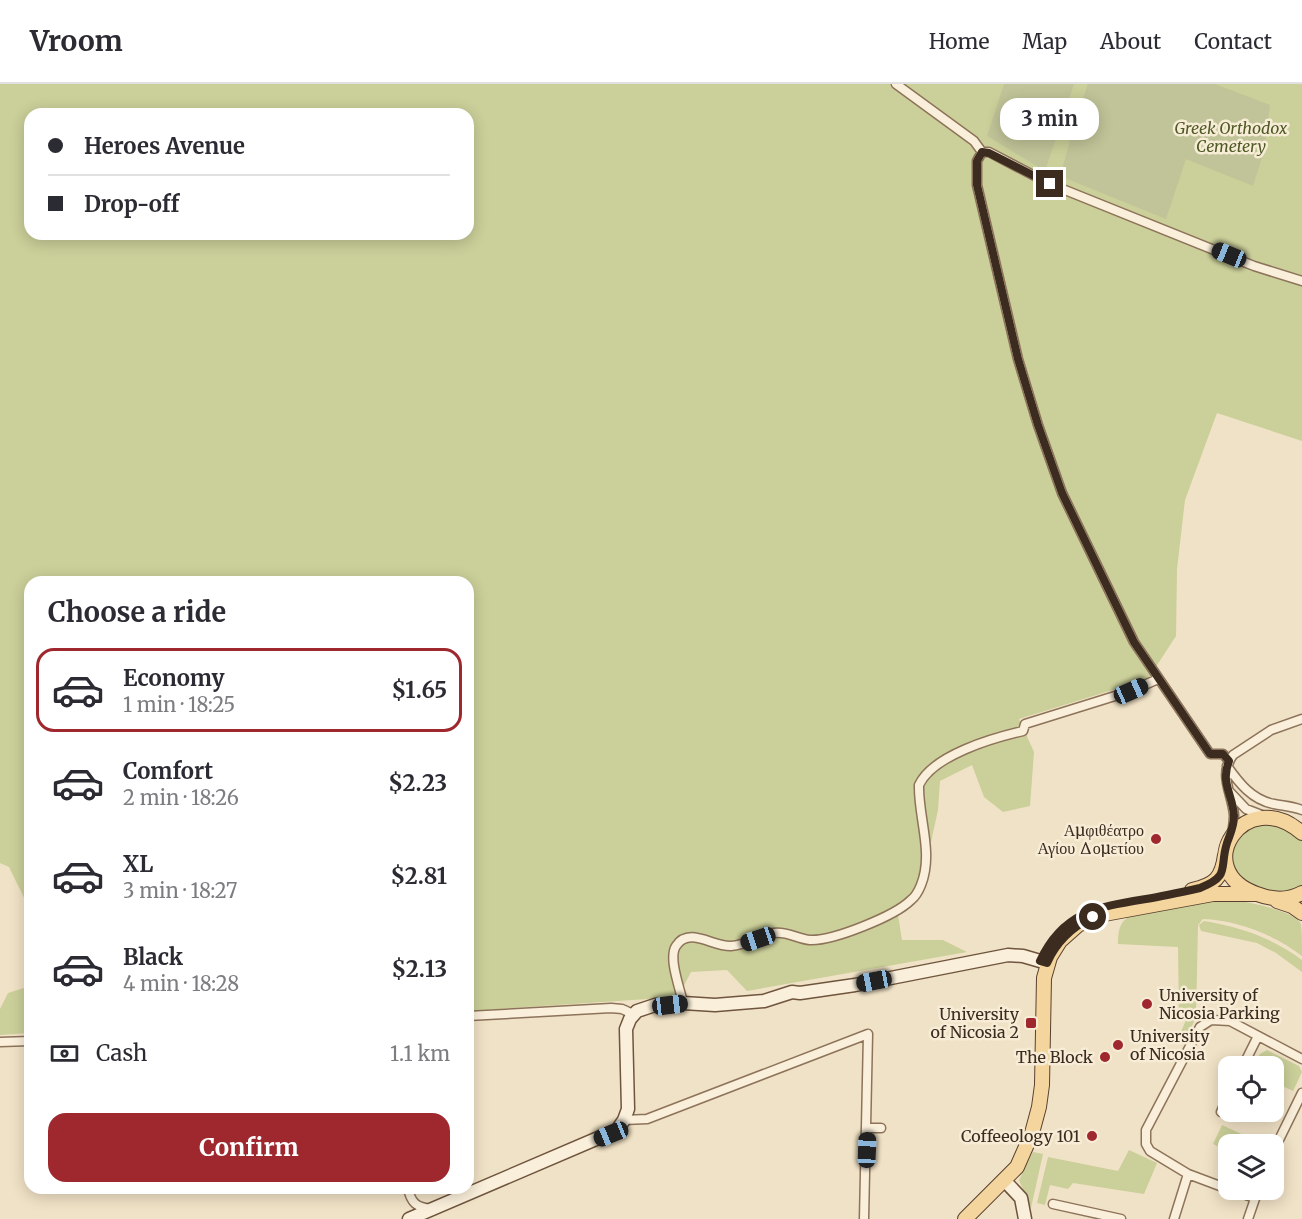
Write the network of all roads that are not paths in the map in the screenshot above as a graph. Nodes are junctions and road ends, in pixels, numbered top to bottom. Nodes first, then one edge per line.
1 (896, 84) edge
2 (982, 152) junction
3 (1302, 281) edge
4 (1158, 679) junction
5 (1302, 718) edge
6 (1228, 763) junction
7 (1227, 789) junction
8 (1302, 810) edge
9 (1270, 818) junction
10 (1299, 830) edge
11 (1232, 834) junction
12 (1225, 855) junction
13 (1302, 894) edge
14 (1264, 897) junction
15 (1302, 913) edge
16 (1044, 962) junction
17 (676, 1004) junction
18 (633, 1014) junction
19 (474, 1016) edge
20 (1258, 1036) junction
21 (24, 1041) edge
22 (0, 1042) edge
23 (1248, 1056) edge
24 (1302, 1059) edge
25 (1302, 1093) edge
26 (624, 1120) junction
27 (867, 1128) junction
28 (881, 1128) dead end
29 (1282, 1134) edge
30 (1188, 1174) junction
31 (1005, 1178) junction
32 (1218, 1185) edge
33 (474, 1191) edge
34 (410, 1194) edge
35 (467, 1194) edge
36 (1255, 1200) edge
37 (1053, 1204) dead end
38 (431, 1209) junction
39 (408, 1219) edge
40 (864, 1219) edge
41 (965, 1219) edge
42 (1025, 1219) edge
43 (1121, 1219) edge
44 (1174, 1219) edge
45 (1248, 1219) edge

1 - 2 street
2 - 3 street
2 - 4 street
4 - 6 street
4 - 17 street
5 - 6 street
6 - 7 street
6 - 8 street
7 - 9 street
7 - 11 street
9 - 10 main road
9 - 11 main road
11 - 12 main road
12 - 14 main road
12 - 16 main road
13 - 14 main road
14 - 15 main road
14 - 16 main road
16 - 17 street
16 - 31 main road
17 - 18 street
18 - 19 street
18 - 26 street
20 - 23 street
20 - 24 street
20 - 30 street
21 - 22 street
25 - 29 street
26 - 27 street
26 - 33 street
27 - 28 street
27 - 40 street
30 - 32 street
30 - 44 street
31 - 41 main road
31 - 42 street
34 - 38 street
35 - 38 street
36 - 45 street
37 - 43 street
38 - 39 street

